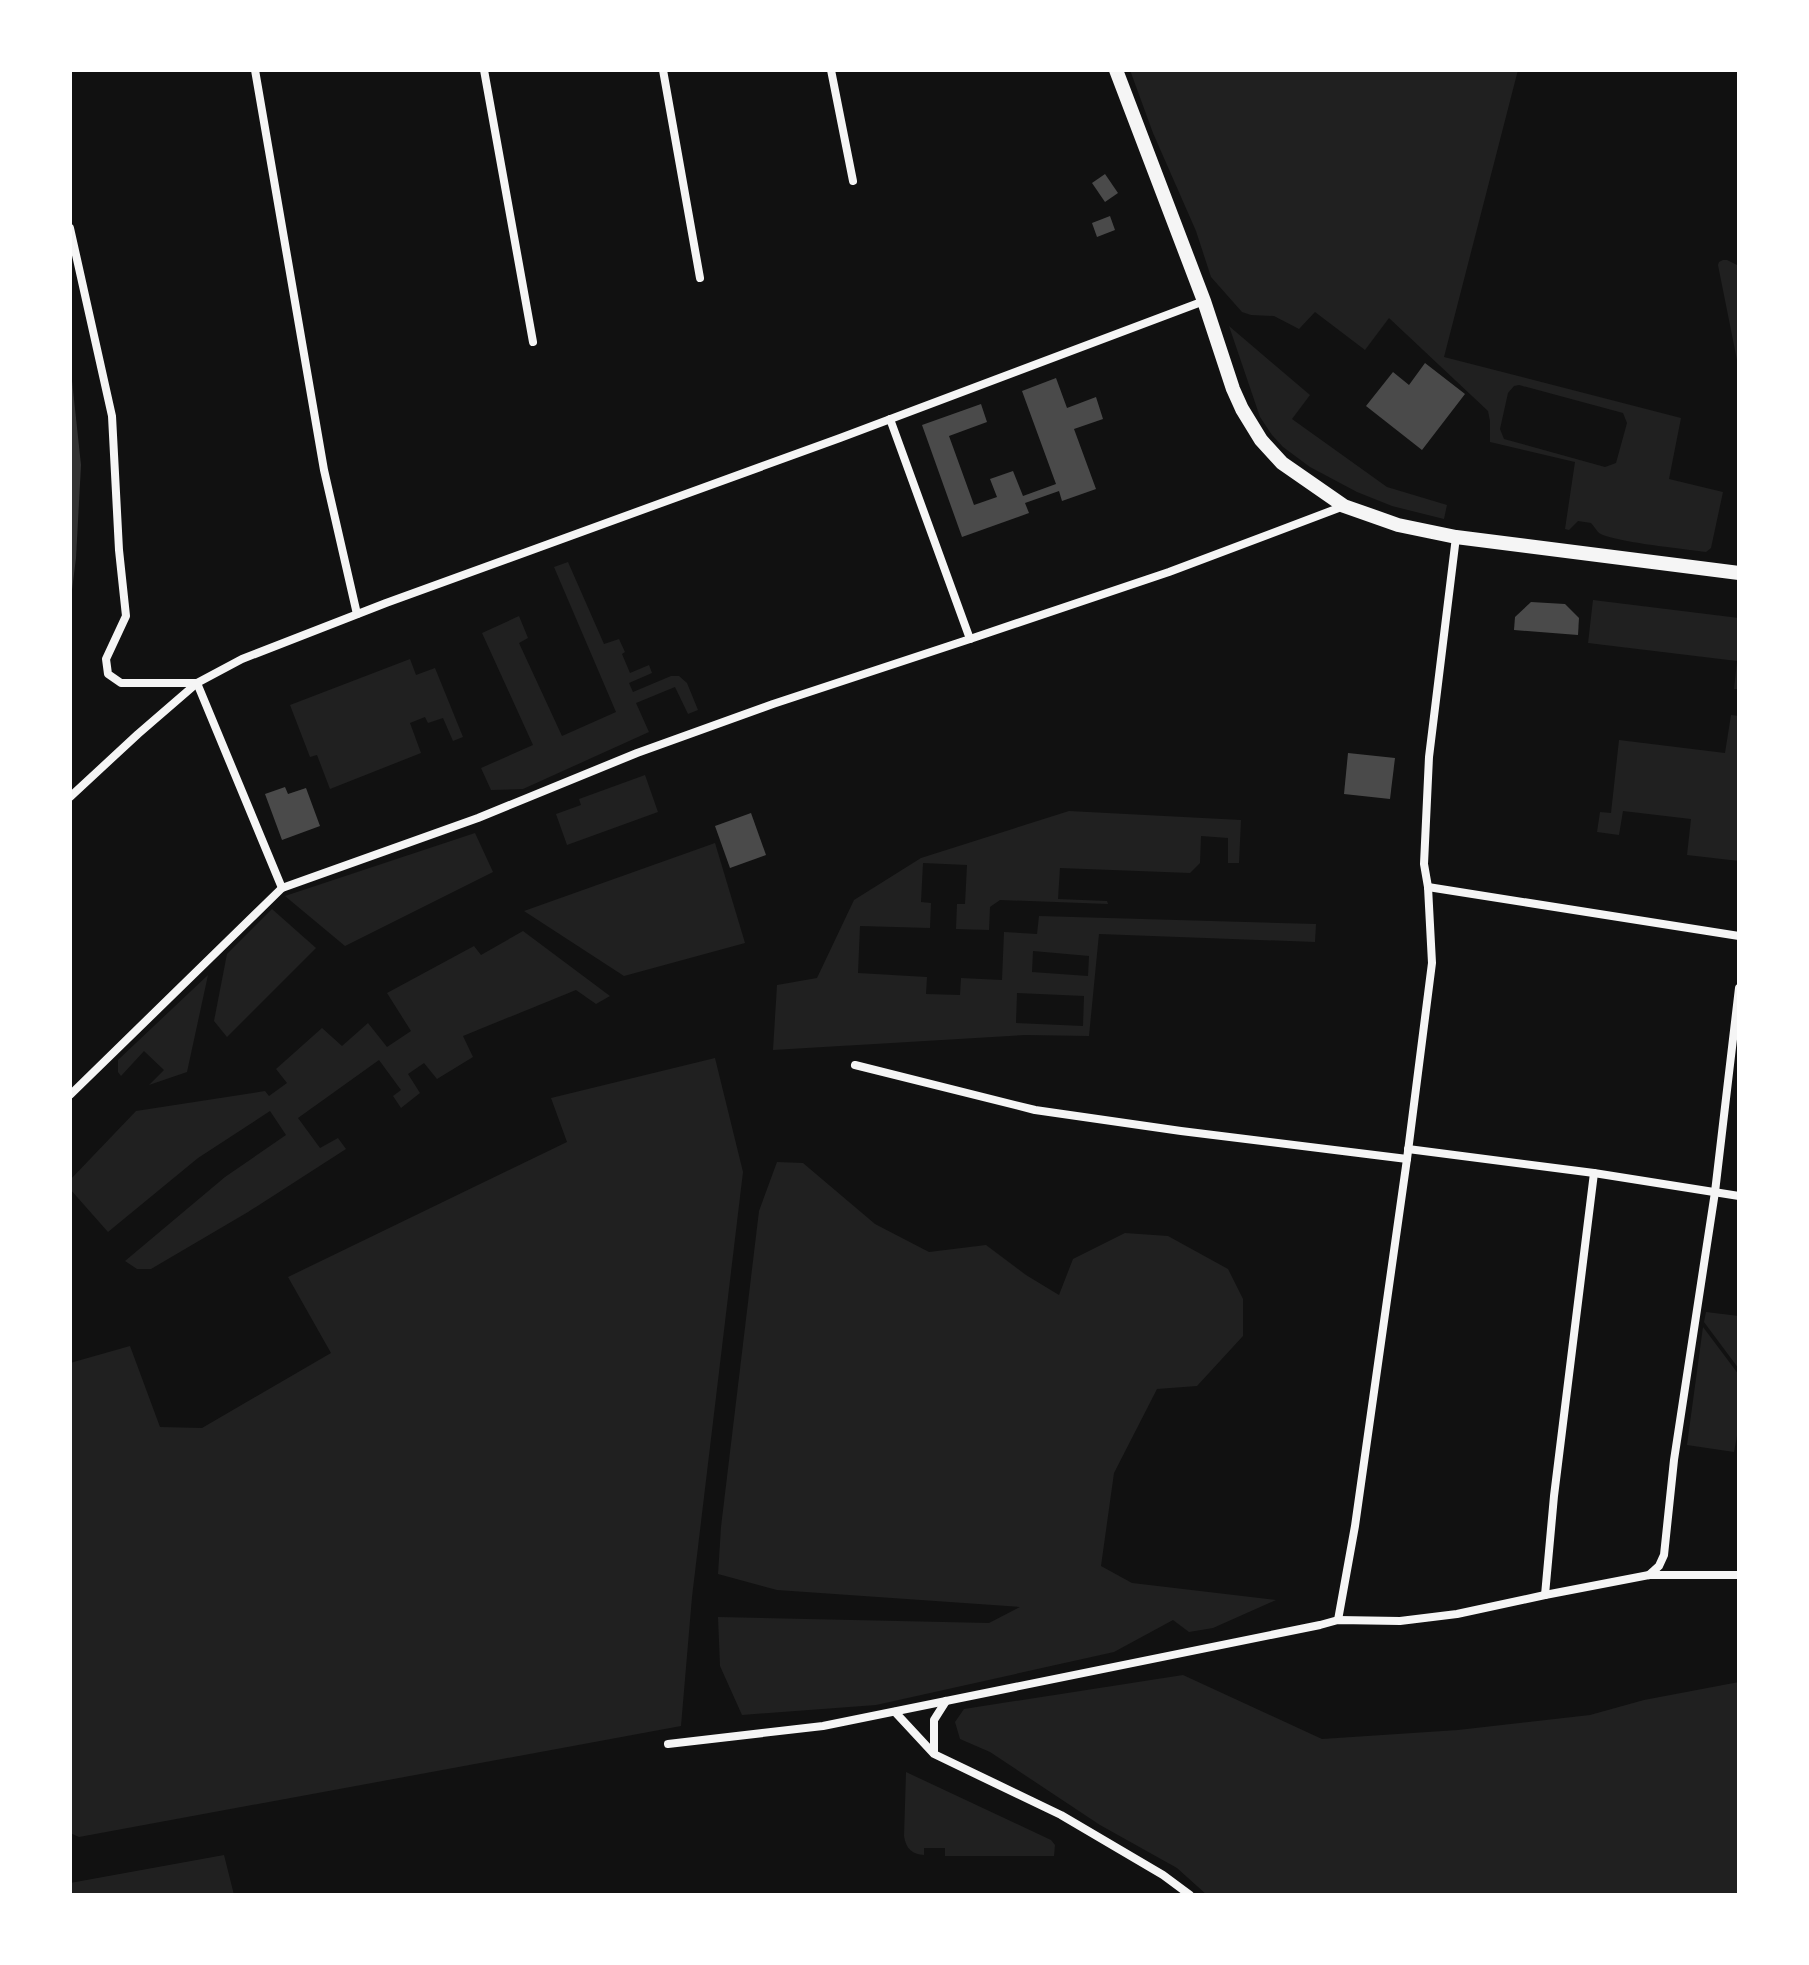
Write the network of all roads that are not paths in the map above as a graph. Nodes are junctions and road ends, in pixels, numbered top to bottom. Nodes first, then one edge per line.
1 (255, 70) edge
2 (484, 70) edge
3 (663, 70) edge
4 (831, 70) edge
5 (1116, 70) edge
6 (853, 181) dead end
7 (70, 228) edge
8 (700, 278) dead end
9 (1204, 301) junction
10 (533, 342) dead end
11 (890, 419) junction
12 (1344, 506) junction
13 (1456, 537) junction
14 (1739, 573) edge
15 (357, 614) junction
16 (970, 639) junction
17 (197, 683) junction
18 (70, 797) edge
19 (1428, 887) junction
20 (282, 888) junction
21 (1739, 936) edge
22 (1739, 988) edge
23 (855, 1065) dead end
24 (70, 1095) edge
25 (1408, 1149) junction
26 (1407, 1159) junction
27 (1594, 1173) junction
28 (1715, 1192) junction
29 (1739, 1196) edge
30 (1649, 1575) junction
31 (1739, 1575) edge
32 (1545, 1595) junction
33 (1338, 1620) junction
34 (946, 1701) junction
35 (895, 1712) junction
36 (668, 1744) dead end
37 (934, 1754) junction
38 (1190, 1895) edge

1 - 15 street
2 - 10 street
3 - 8 street
4 - 6 street
5 - 9 highway
7 - 17 street
9 - 11 street
9 - 12 highway
11 - 15 street
11 - 16 street
12 - 13 highway
12 - 16 street
13 - 14 highway
13 - 19 street
15 - 17 street
16 - 20 street
17 - 18 street
17 - 20 street
19 - 21 street
19 - 25 street
20 - 24 street
22 - 28 street
23 - 26 street
25 - 26 street
25 - 27 street
26 - 33 street
27 - 28 street
27 - 32 street
28 - 29 street
28 - 30 street
30 - 31 street
30 - 32 street
32 - 33 street
33 - 34 street
34 - 35 street
34 - 37 street
35 - 36 street
35 - 37 street
37 - 38 street

